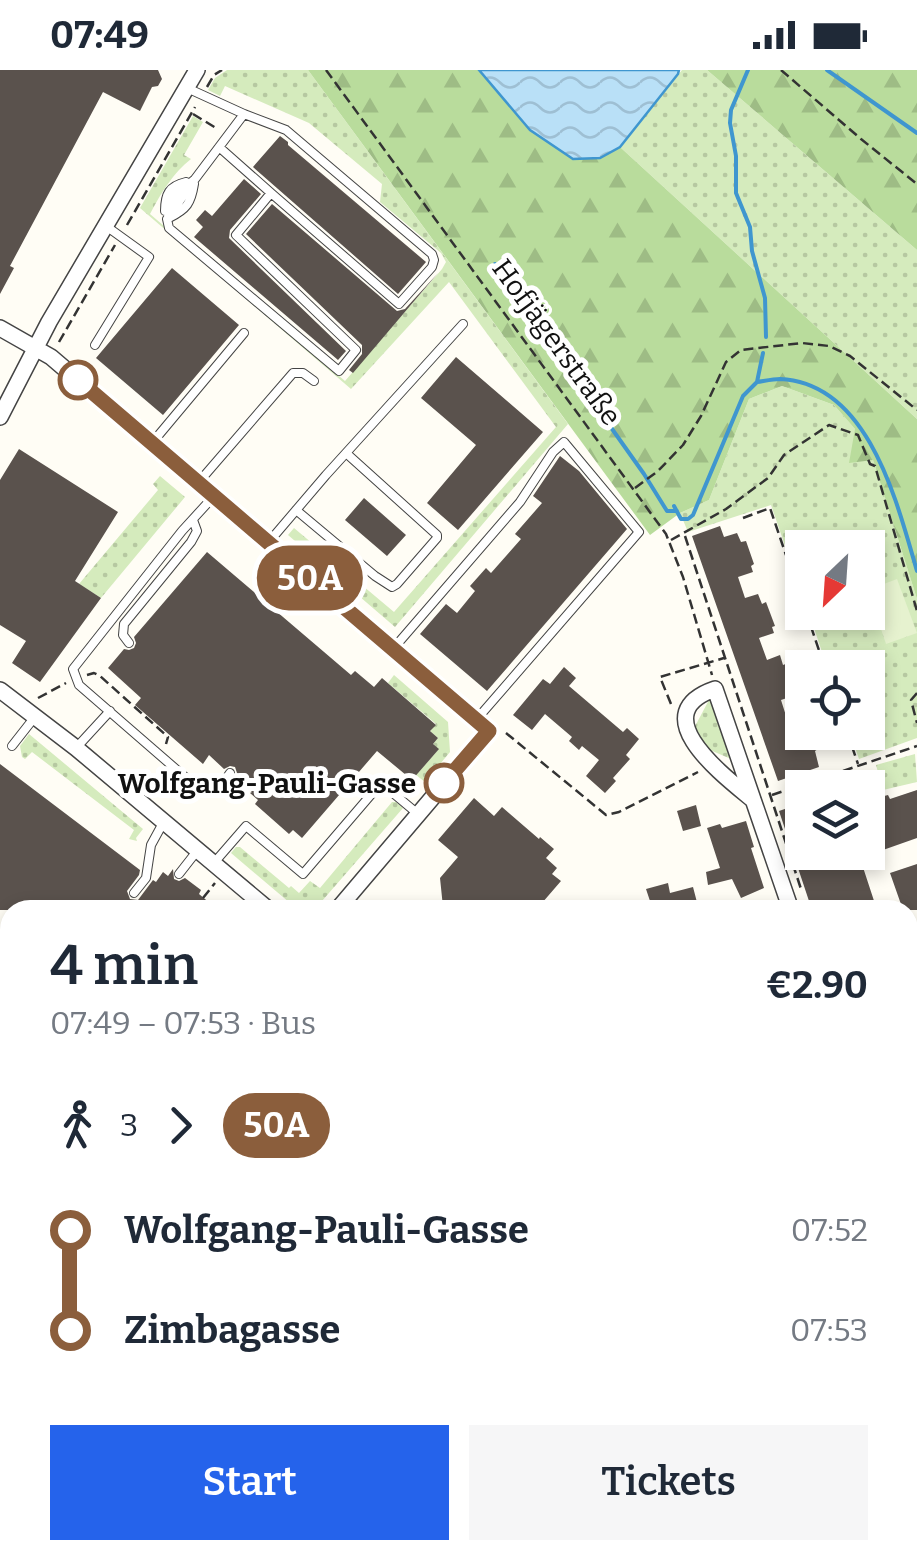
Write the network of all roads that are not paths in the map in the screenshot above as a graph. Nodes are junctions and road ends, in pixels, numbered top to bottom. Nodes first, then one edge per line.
1 (197, 70) edge
2 (194, 91) junction
3 (244, 114) junction
4 (220, 147) junction
5 (195, 179) junction
6 (271, 193) junction
7 (167, 219) junction
8 (106, 226) junction
9 (463, 324) dead end
10 (0, 328) edge
11 (244, 333) dead end
12 (94, 345) dead end
13 (35, 348) junction
14 (314, 381) dead end
15 (0, 417) edge
16 (152, 443) junction
17 (346, 453) junction
18 (198, 483) junction
19 (214, 496) junction
20 (296, 510) junction
21 (193, 520) junction
22 (268, 542) junction
23 (129, 643) dead end
24 (392, 649) junction
25 (0, 690) edge
26 (110, 712) junction
27 (35, 716) junction
28 (483, 726) junction
29 (12, 746) dead end
30 (76, 748) junction
31 (230, 773) dead end
32 (753, 800) junction
33 (418, 814) junction
34 (163, 822) junction
35 (197, 851) junction
36 (218, 868) junction
37 (179, 874) dead end
38 (134, 893) dead end
39 (257, 900) edge
40 (345, 900) edge
41 (788, 900) edge

1 - 2 street
2 - 3 lane
2 - 8 street
3 - 4 lane
3 - 6 lane
4 - 5 lane
4 - 6 lane
5 - 7 lane
5 - 7 lane
6 - 7 lane
8 - 12 lane
8 - 13 street
9 - 17 lane
10 - 13 street
11 - 16 lane
13 - 15 street
13 - 16 street
14 - 18 lane
16 - 18 street
17 - 20 lane
17 - 20 lane
18 - 19 street
19 - 21 lane
19 - 22 street
20 - 22 lane
21 - 23 lane
21 - 26 lane
22 - 24 street
24 - 28 street
24 - 28 lane
25 - 27 street
26 - 30 lane
26 - 31 lane
27 - 29 lane
27 - 30 street
28 - 33 street
30 - 34 street
32 - 32 street
32 - 41 street
33 - 36 lane
33 - 40 street
34 - 35 street
34 - 38 lane
35 - 36 street
35 - 37 lane
36 - 39 street

